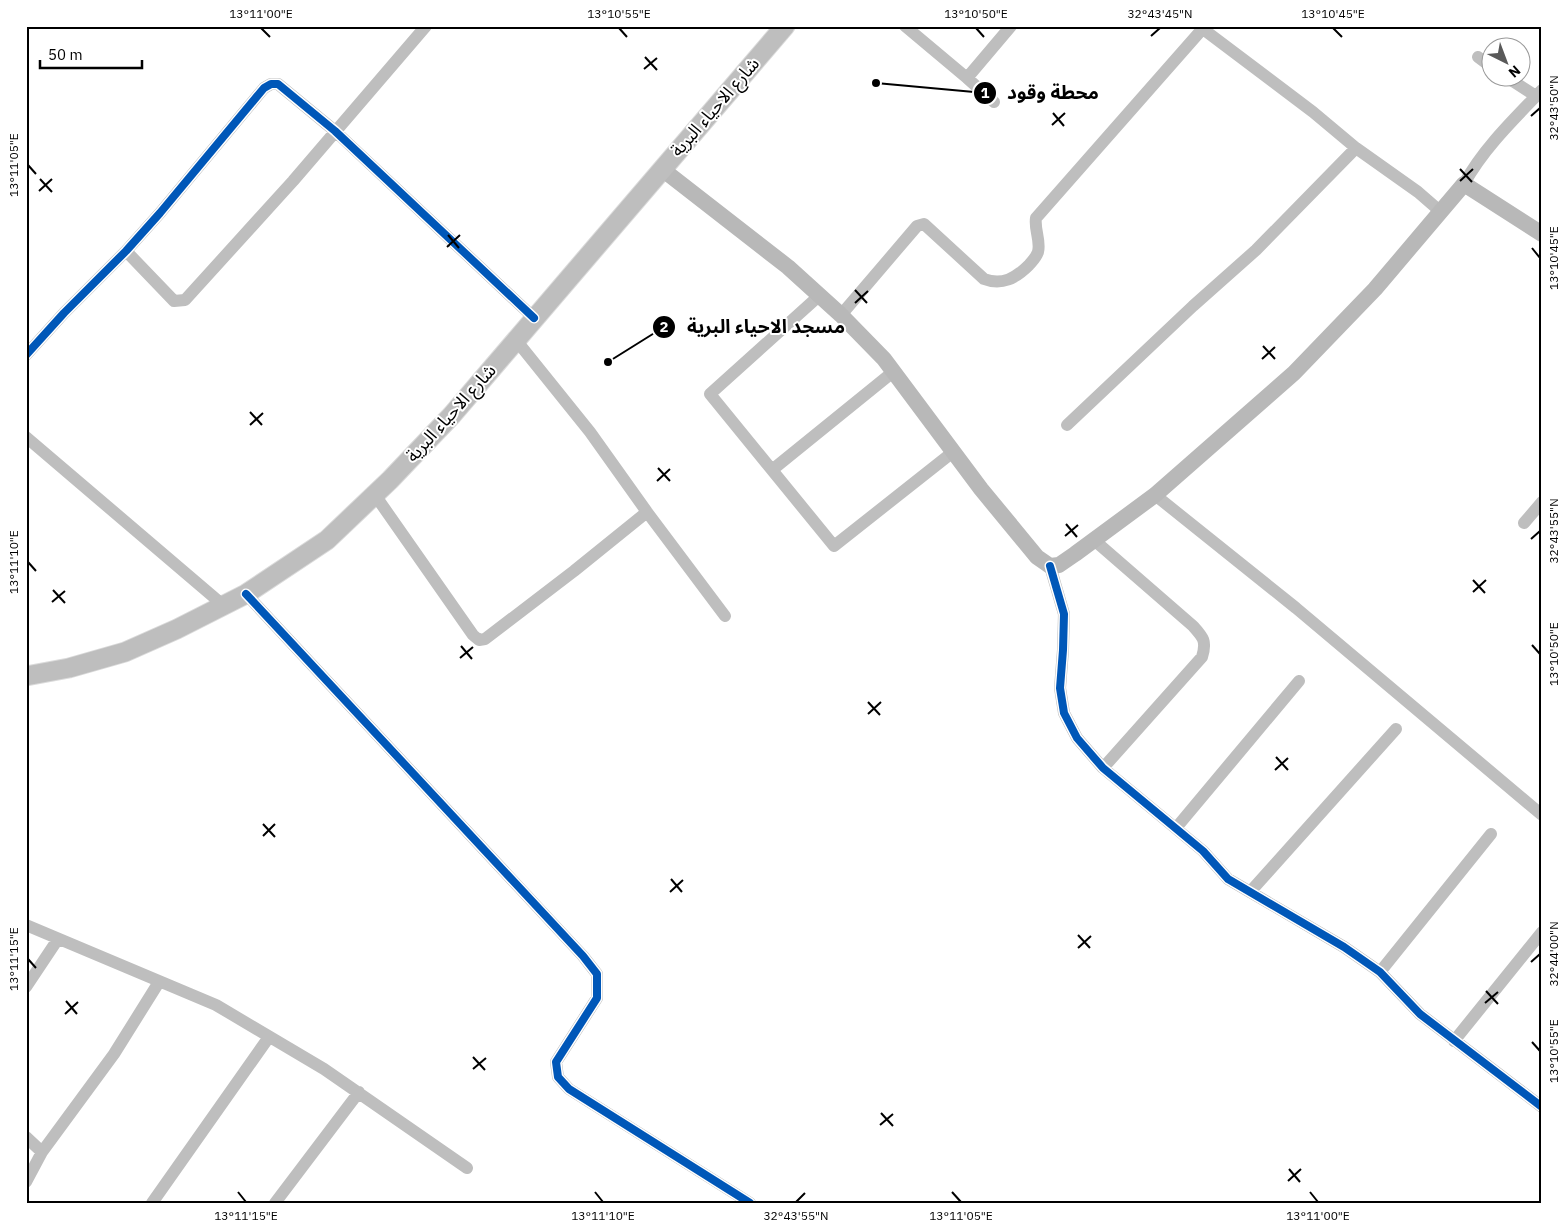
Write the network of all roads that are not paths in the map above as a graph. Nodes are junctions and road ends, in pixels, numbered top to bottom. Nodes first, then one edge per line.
1 (426, 26) edge
2 (784, 26) edge
3 (905, 26) edge
4 (1011, 26) edge
5 (1204, 27) edge
6 (967, 78) junction
7 (1539, 93) edge
8 (994, 102) dead end
9 (335, 130) junction
10 (1356, 148) junction
11 (662, 168) junction
12 (1464, 184) junction
13 (1441, 212) junction
14 (1542, 234) edge
15 (126, 251) junction
16 (820, 295) junction
17 (841, 315) junction
18 (534, 318) junction
19 (516, 340) junction
20 (26, 355) edge
21 (893, 372) junction
22 (1067, 425) dead end
23 (26, 437) edge
24 (953, 452) junction
25 (772, 470) junction
26 (375, 495) junction
27 (1155, 495) junction
28 (1542, 502) edge
29 (647, 512) junction
30 (1524, 523) dead end
31 (1094, 540) junction
32 (1050, 566) junction
33 (246, 594) junction
34 (223, 605) junction
35 (724, 616) dead end
36 (26, 676) edge
37 (1299, 681) dead end
38 (1396, 729) dead end
39 (1103, 768) junction
40 (1542, 814) edge
41 (1176, 828) junction
42 (1491, 834) dead end
43 (1250, 892) junction
44 (26, 925) edge
45 (1542, 932) edge
46 (58, 938) junction
47 (1380, 972) junction
48 (159, 982) junction
49 (26, 987) edge
50 (269, 1037) junction
51 (1454, 1041) junction
52 (359, 1092) junction
53 (1540, 1101) edge
54 (26, 1137) edge
55 (42, 1152) junction
56 (466, 1168) dead end
57 (26, 1182) edge
58 (152, 1203) edge
59 (275, 1203) edge
60 (750, 1203) edge

1 - 9 street
2 - 11 main road, شارع الاحياء البرية
3 - 6 street
4 - 6 street
5 - 10 street
5 - 17 street
6 - 8 street
7 - 12 street
9 - 15 street
9 - 15 street
9 - 18 street
10 - 13 street
10 - 22 street
11 - 16 main road
11 - 18 main road, شارع الاحياء البرية
12 - 13 main road
12 - 14 main road
13 - 27 main road
15 - 20 street
16 - 17 main road
16 - 25 street
17 - 21 main road
18 - 19 main road, شارع الاحياء البرية
19 - 26 main road, شارع الاحياء البرية
19 - 29 street
21 - 24 main road
21 - 25 street
23 - 34 street
24 - 25 street
24 - 32 main road
26 - 29 street
26 - 33 main road, شارع الاحياء البرية
27 - 31 main road
27 - 40 street
28 - 30 street
29 - 35 street
31 - 32 main road
31 - 39 street
32 - 39 street
33 - 34 main road, شارع الاحياء البرية
33 - 60 street
34 - 36 main road, شارع الاحياء البرية
37 - 41 street
38 - 43 street
39 - 41 street
41 - 43 street
42 - 47 street
43 - 47 street
44 - 46 street
45 - 51 street
46 - 48 street
46 - 49 street
47 - 51 street
48 - 50 street
48 - 55 street
50 - 52 street
50 - 58 street
51 - 53 street
52 - 56 street
52 - 59 street
54 - 55 street
55 - 57 street

